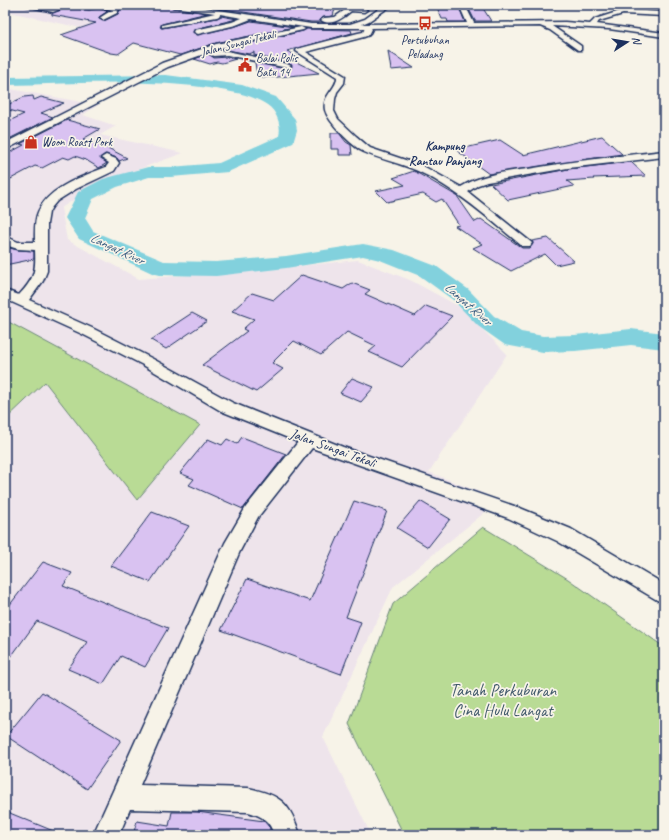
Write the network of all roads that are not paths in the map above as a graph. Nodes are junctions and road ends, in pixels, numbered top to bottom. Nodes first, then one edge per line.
1 (26, 5) edge
2 (67, 5) edge
3 (101, 5) edge
4 (173, 5) edge
5 (370, 5) edge
6 (389, 5) edge
7 (462, 5) edge
8 (196, 7) edge
9 (246, 8) dead end
10 (624, 8) edge
11 (381, 9) junction
12 (643, 9) edge
13 (364, 10) junction
14 (230, 14) junction
15 (664, 14) edge
16 (249, 17) junction
17 (103, 18) dead end
18 (272, 21) junction
19 (367, 23) junction
20 (540, 24) junction
21 (155, 25) dead end
22 (472, 25) junction
23 (164, 26) dead end
24 (311, 26) junction
25 (400, 26) junction
26 (592, 26) junction
27 (664, 35) edge
28 (219, 46) junction
29 (578, 48) dead end
30 (202, 52) junction
31 (287, 66) dead end
32 (6, 146) edge
33 (664, 154) edge
34 (106, 158) dead end
35 (461, 192) junction
36 (5, 240) edge
37 (526, 243) dead end
38 (41, 246) junction
39 (5, 294) edge
40 (21, 301) junction
41 (309, 440) junction
42 (664, 594) edge
43 (123, 797) junction
44 (106, 835) edge
45 (287, 835) edge

1 - 2 street
3 - 17 street
4 - 8 street
5 - 13 street
6 - 11 street
7 - 22 street
8 - 14 street
8 - 21 street
9 - 14 street
10 - 12 street
10 - 26 street
11 - 19 street
11 - 25 street
12 - 15 street
13 - 18 street
13 - 19 street
14 - 16 street
14 - 23 street
16 - 18 street
16 - 28 street
18 - 24 street
19 - 24 street
19 - 25 street
19 - 35 street
20 - 22 street
20 - 26 street
20 - 29 street
22 - 25 street
24 - 28 street, Jalan Sungai Tekali
26 - 27 street
28 - 30 street, Jalan Sungai Tekali
30 - 31 street
30 - 32 street, Jalan Sungai Tekali
33 - 35 street
34 - 38 street
35 - 37 street
36 - 38 street
38 - 40 street
39 - 40 street, Jalan Sungai Tekali
40 - 41 street, Jalan Sungai Tekali
41 - 42 street, Jalan Sungai Tekali
41 - 43 street
43 - 44 street
43 - 45 street

